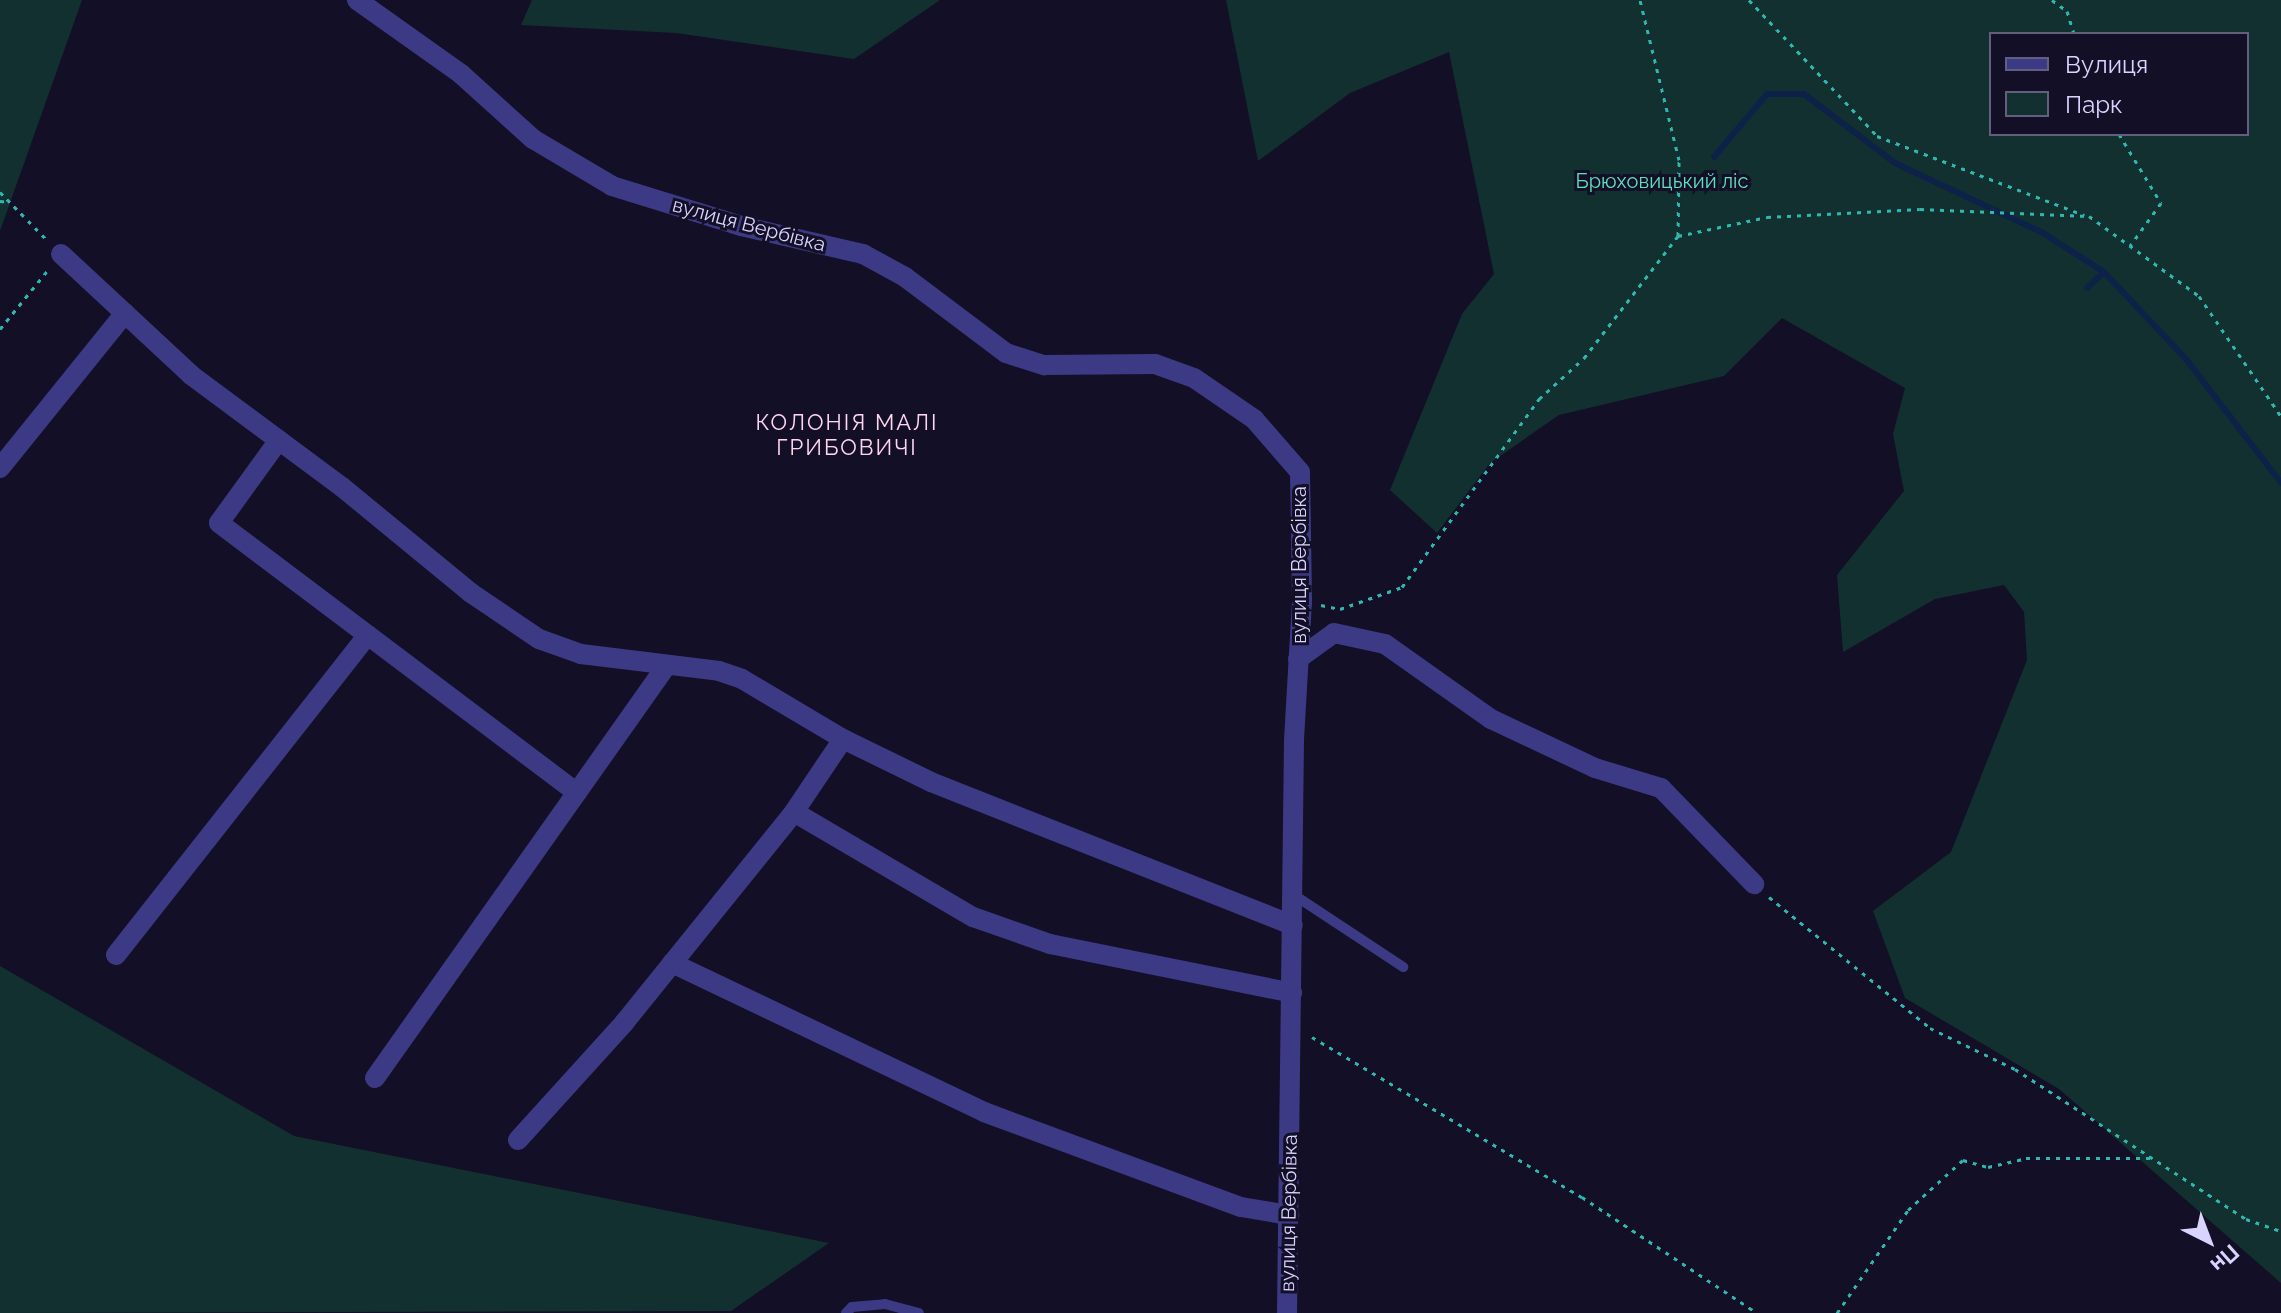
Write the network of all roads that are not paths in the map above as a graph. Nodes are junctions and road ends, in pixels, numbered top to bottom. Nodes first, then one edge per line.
1 (357, 0) edge
2 (61, 254) road end
3 (125, 313) junction
4 (279, 440) junction
5 (0, 468) edge
6 (368, 635) junction
7 (1298, 659) junction
8 (667, 665) junction
9 (843, 739) junction
10 (577, 793) junction
11 (794, 812) junction
12 (1754, 884) road end
13 (1294, 895) junction
14 (1293, 925) junction
15 (116, 955) dead end
16 (672, 963) junction
17 (1403, 967) dead end
18 (1292, 993) junction
19 (375, 1078) dead end
20 (518, 1140) dead end
21 (1289, 1215) junction
22 (846, 1313) edge
23 (919, 1313) edge
24 (1287, 1313) edge

1 - 7 street, вулиця Вербівка
2 - 3 street
3 - 4 street
3 - 5 street
4 - 6 street
4 - 8 street
6 - 10 street
6 - 15 street
7 - 12 street
7 - 13 street, вулиця Вербівка
8 - 9 street
8 - 10 street
9 - 11 street
9 - 14 street
10 - 19 street
11 - 16 street
11 - 18 street
13 - 14 street, вулиця Вербівка
13 - 17 lane
14 - 18 street, вулиця Вербівка
16 - 20 street
16 - 21 street
18 - 21 street, вулиця Вербівка
21 - 24 street, вулиця Вербівка
22 - 23 lane

